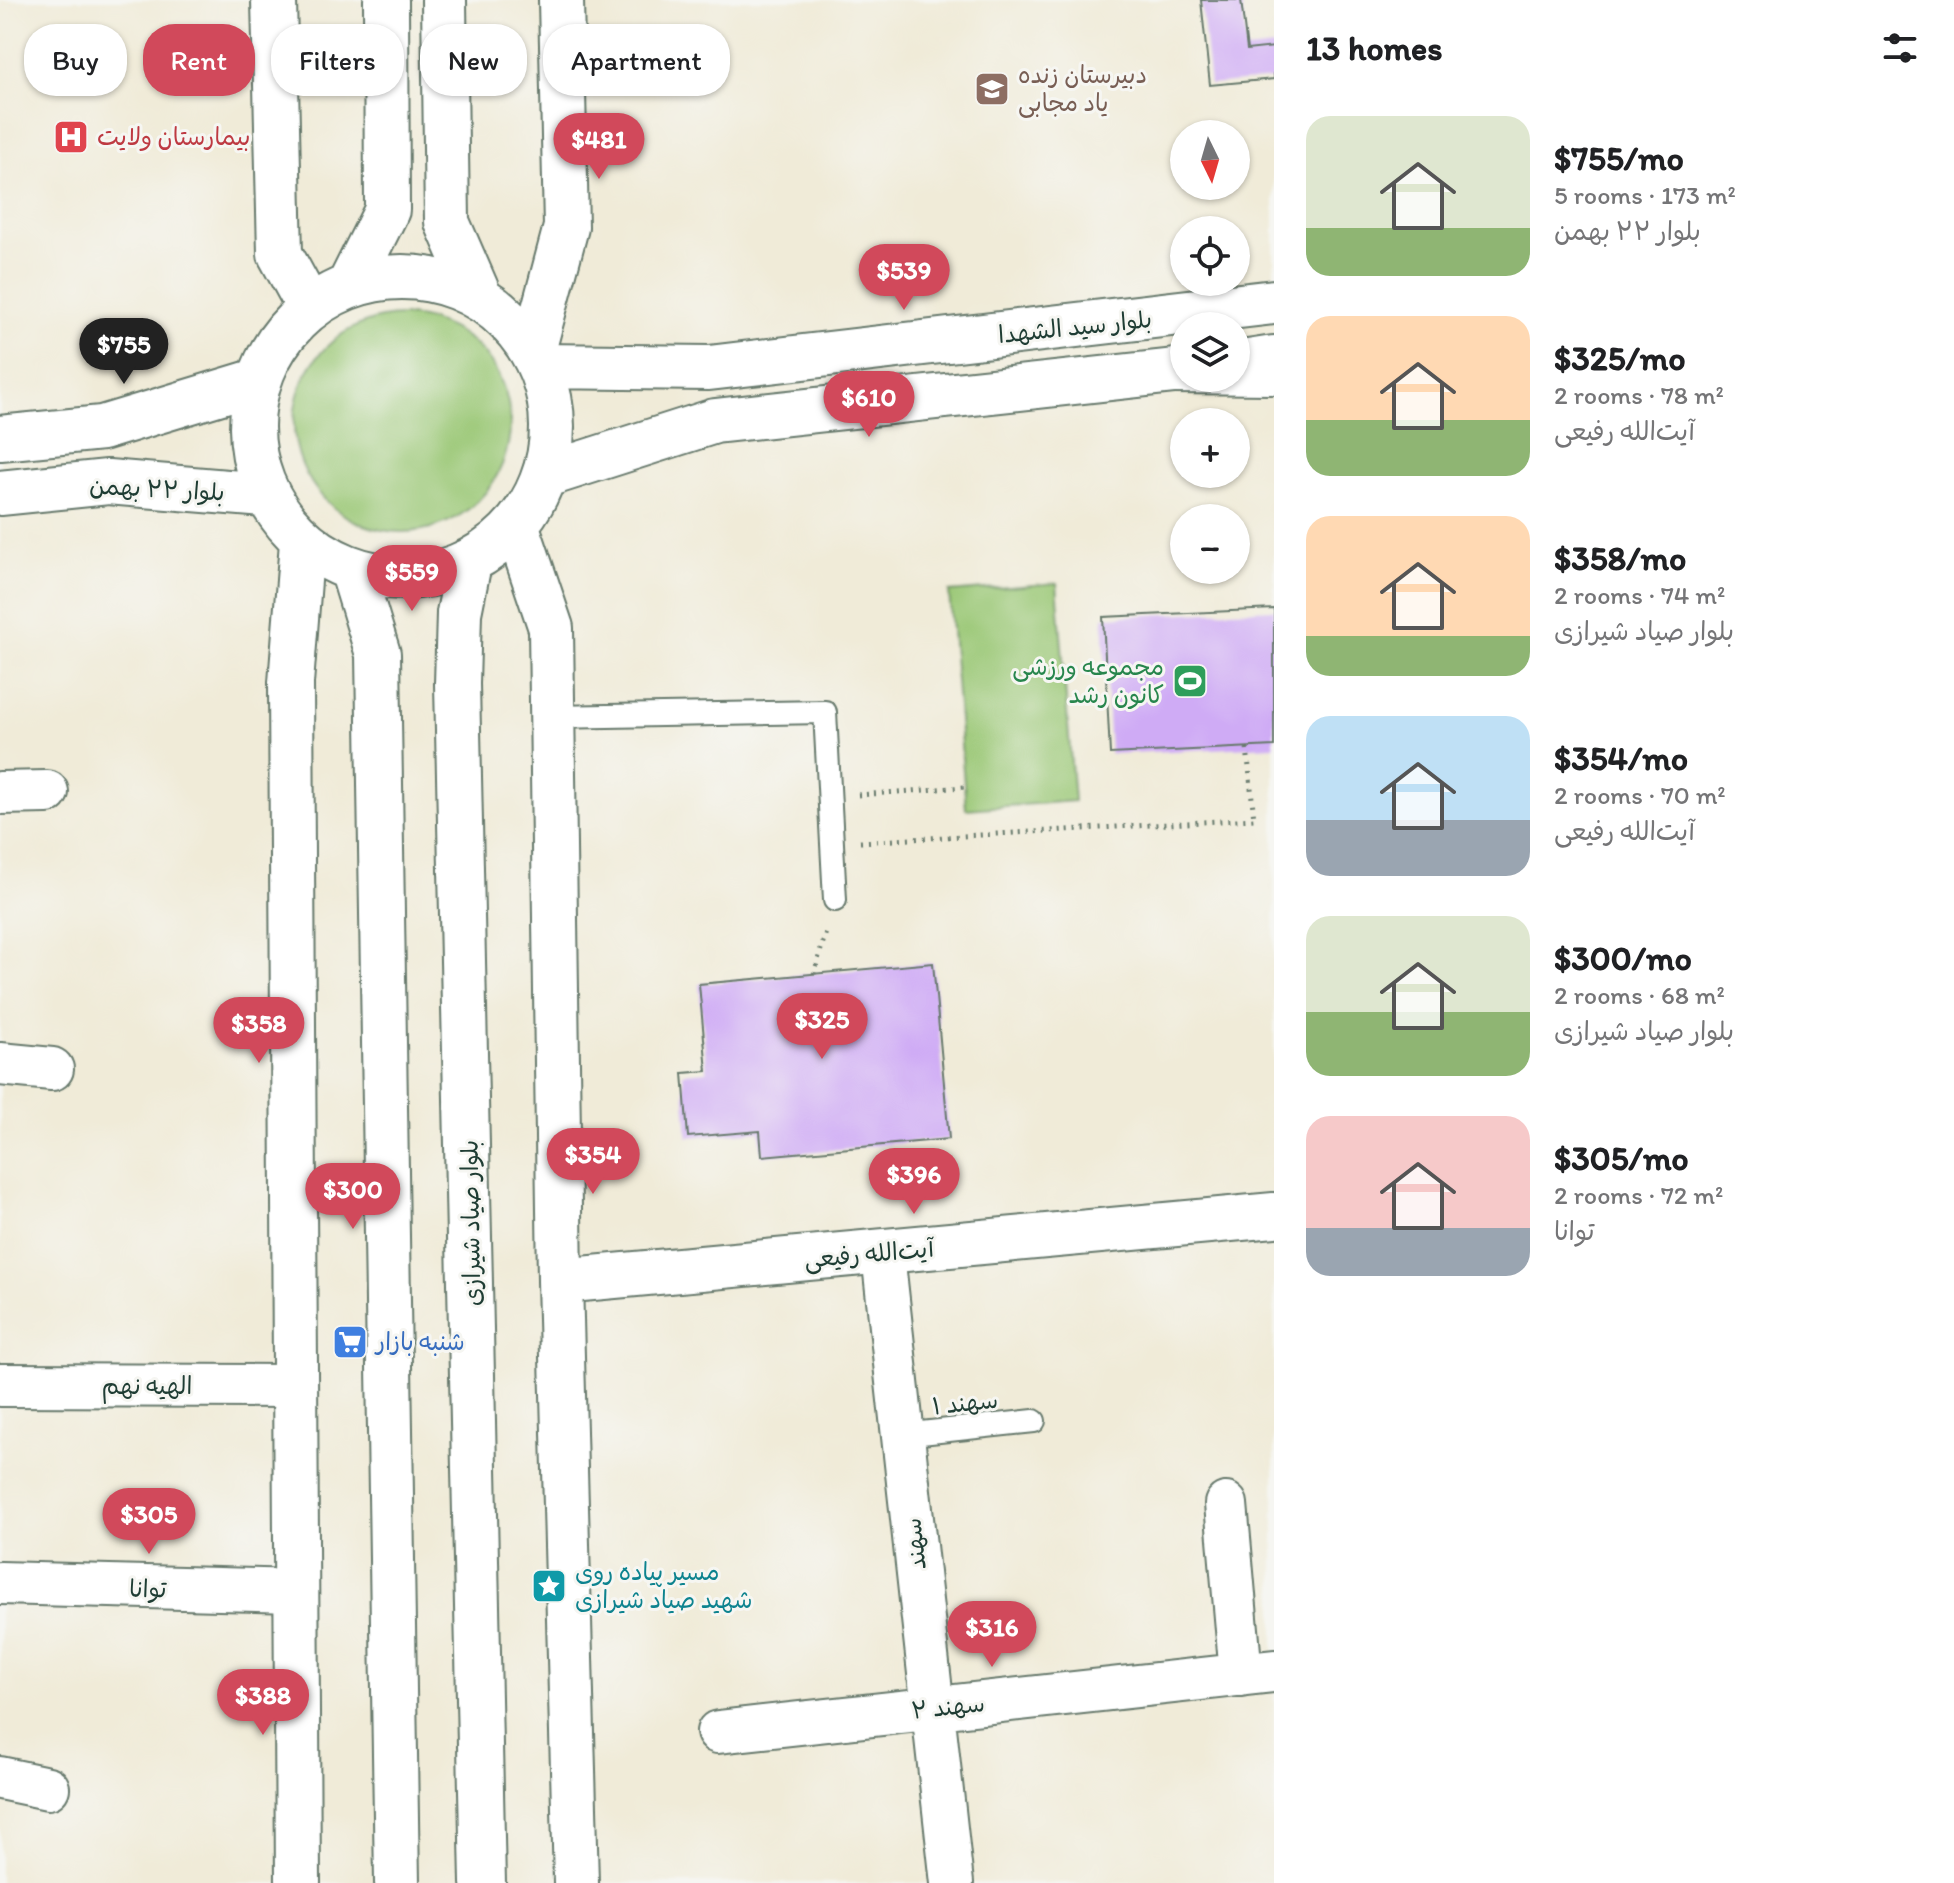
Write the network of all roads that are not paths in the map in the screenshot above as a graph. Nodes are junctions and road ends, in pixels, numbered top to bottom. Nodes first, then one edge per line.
1 (274, 0) edge
2 (386, 0) edge
3 (444, 0) edge
4 (561, 0) edge
5 (349, 286) junction
6 (480, 298) junction
7 (1274, 302) edge
8 (309, 307) junction
9 (537, 358) junction
10 (1274, 358) edge
11 (1250, 362) edge
12 (1170, 371) edge
13 (257, 381) junction
14 (1070, 382) junction
15 (1274, 383) edge
16 (0, 438) edge
17 (546, 475) junction
18 (0, 493) edge
19 (265, 495) junction
20 (517, 527) junction
21 (302, 542) junction
22 (469, 563) junction
23 (353, 572) junction
24 (552, 717) junction
25 (47, 792) dead end
26 (0, 793) edge
27 (835, 900) road end
28 (0, 1064) edge
29 (52, 1069) dead end
30 (1274, 1215) edge
31 (883, 1254) junction
32 (560, 1281) junction
33 (0, 1385) edge
34 (295, 1386) junction
35 (1034, 1421) dead end
36 (902, 1435) junction
37 (1226, 1504) dead end
38 (0, 1583) edge
39 (296, 1591) junction
40 (1257, 1673) edge
41 (933, 1708) junction
42 (718, 1732) dead end
43 (0, 1778) edge
44 (48, 1788) dead end
45 (298, 1883) edge
46 (397, 1883) edge
47 (483, 1883) edge
48 (576, 1883) edge
49 (952, 1883) edge

1 - 8 street
2 - 5 street
3 - 6 street
4 - 9 street
5 - 6 street
5 - 8 street
6 - 9 street
7 - 9 street, بلوار سید الشهدا
8 - 13 street
9 - 17 street
10 - 11 street
12 - 14 street
13 - 16 street
13 - 19 street
14 - 15 lane
14 - 17 street
17 - 20 street
18 - 19 street, بلوار ۲۲ بهمن
19 - 21 street
20 - 22 street
20 - 24 street
21 - 23 street
21 - 34 street
22 - 23 street
22 - 47 street, بلوار صیاد شیرازی
23 - 46 street
24 - 27 lane
24 - 32 street
25 - 26 street
28 - 29 street
30 - 31 street, آیت‌الله رفیعی
31 - 32 street, آیت‌الله رفیعی
31 - 36 street, سهند
32 - 48 street
33 - 34 street, الهیه نهم
34 - 39 street
35 - 36 lane, سهند ۱
36 - 41 street, سهند
37 - 40 street
38 - 39 street, توانا
39 - 45 street
40 - 41 street, سهند ۲
41 - 42 street, سهند ۲
41 - 49 street, سهند
43 - 44 street

